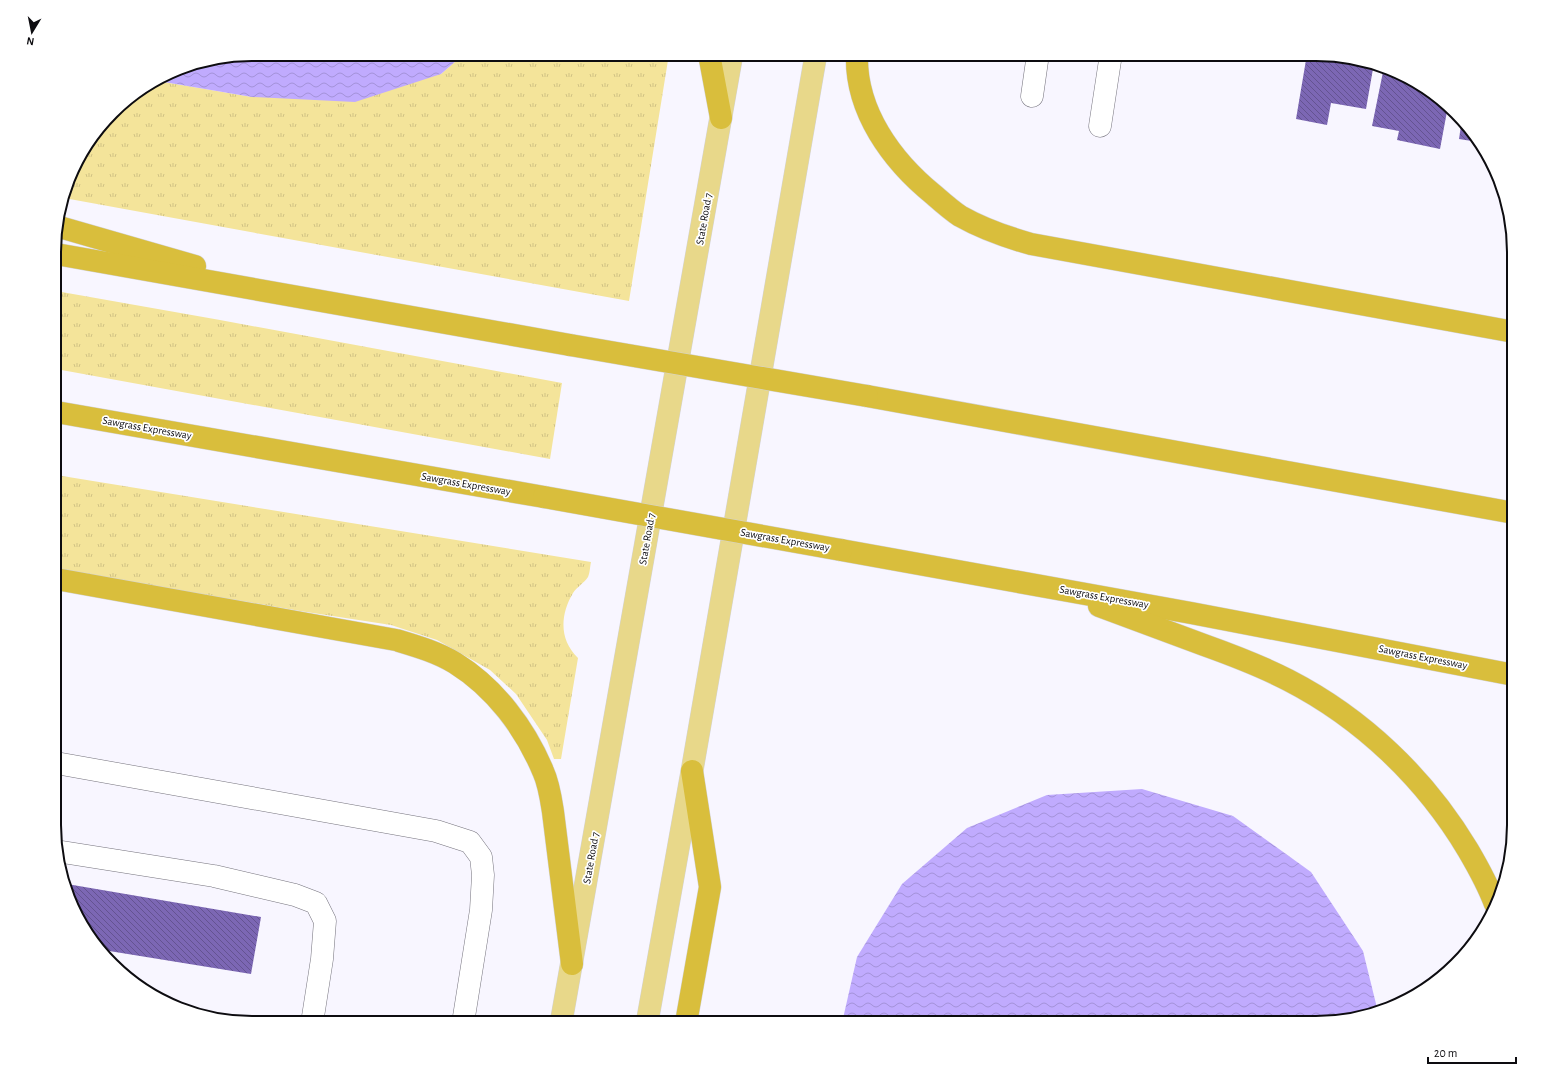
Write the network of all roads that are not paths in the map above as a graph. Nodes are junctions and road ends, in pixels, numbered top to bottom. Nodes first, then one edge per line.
1 (710, 61) edge
2 (731, 61) edge
3 (815, 61) edge
4 (857, 61) edge
5 (1037, 61) edge
6 (1110, 61) edge
7 (1032, 96) dead end
8 (722, 118) junction
9 (1100, 126) dead end
10 (63, 228) edge
11 (61, 255) edge
12 (318, 300) junction
13 (1507, 331) edge
14 (61, 413) edge
15 (1507, 512) edge
16 (61, 580) edge
17 (1043, 586) junction
18 (1507, 674) edge
19 (61, 764) edge
20 (692, 771) junction
21 (63, 852) edge
22 (1492, 898) edge
23 (572, 964) junction
24 (313, 1016) edge
25 (464, 1016) edge
26 (562, 1016) edge
27 (647, 1016) edge
28 (687, 1016) edge

1 - 8 highway
2 - 8 main road, State Road 7
3 - 20 main road
4 - 13 highway
5 - 7 street
6 - 9 street
8 - 23 main road, State Road 7
10 - 12 highway
11 - 12 highway
12 - 15 highway, bridge
14 - 17 highway, Sawgrass Expressway, bridge
16 - 23 highway
17 - 18 highway, Sawgrass Expressway
17 - 22 highway
19 - 25 street
20 - 27 main road
20 - 28 highway
21 - 24 street
23 - 26 main road, State Road 7

